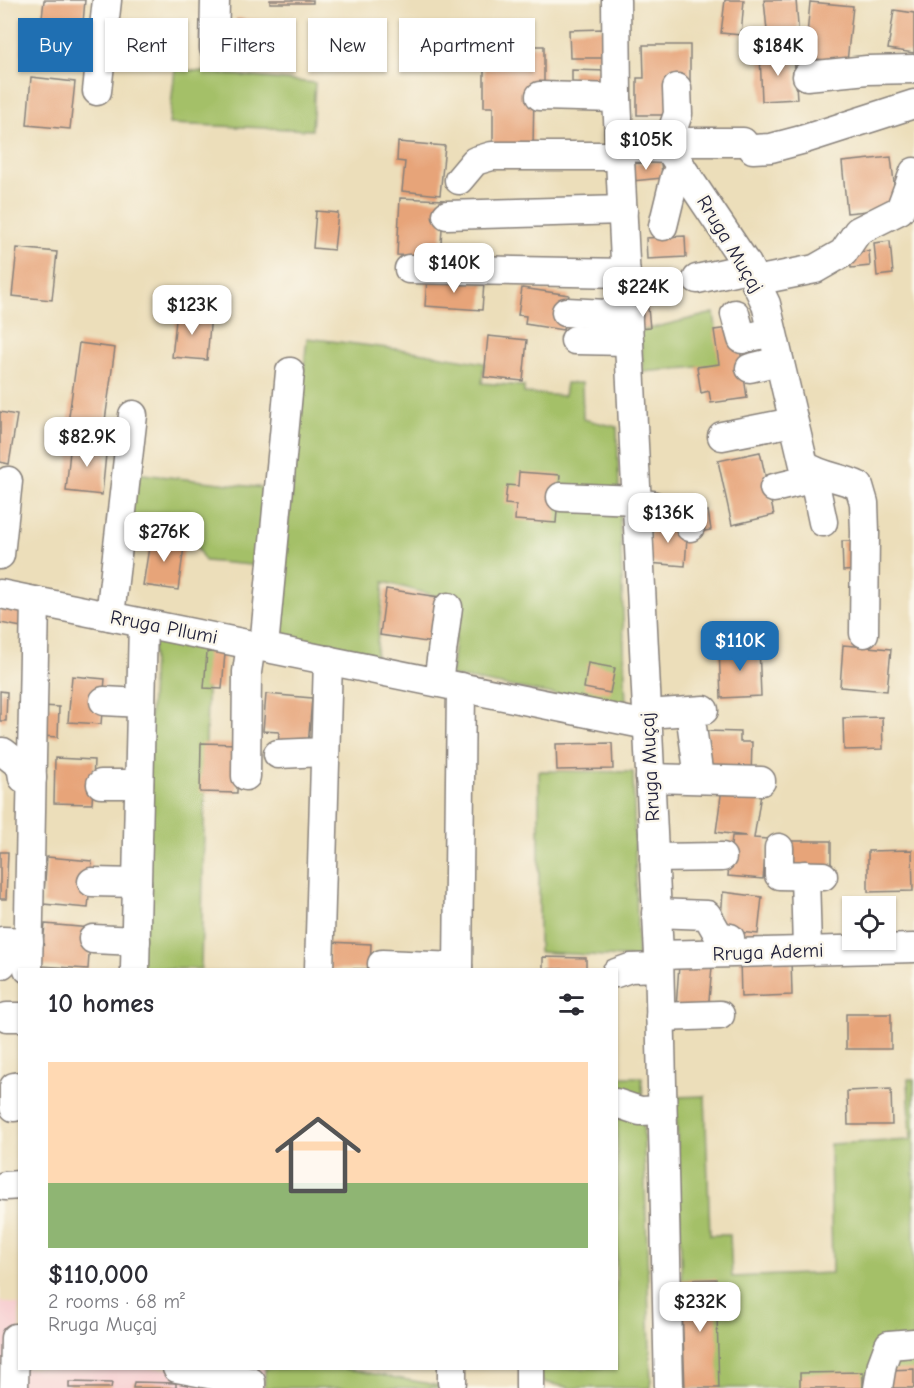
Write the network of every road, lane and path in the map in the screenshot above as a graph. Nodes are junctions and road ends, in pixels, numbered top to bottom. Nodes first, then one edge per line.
1 (107, 0) edge
2 (215, 0) edge
3 (616, 0) edge
4 (215, 18) edge
5 (914, 69) edge
6 (807, 76) dead end
7 (676, 88) dead end
8 (98, 91) dead end
9 (540, 96) dead end
10 (617, 98) junction
11 (914, 104) edge
12 (620, 152) junction
13 (674, 156) junction
14 (914, 172) edge
15 (459, 180) dead end
16 (623, 210) junction
17 (447, 215) dead end
18 (663, 226) dead end
19 (409, 269) dead end
20 (626, 273) junction
21 (751, 274) junction
22 (697, 279) dead end
23 (566, 312) dead end
24 (735, 314) dead end
25 (628, 328) junction
26 (772, 332) junction
27 (575, 340) dead end
28 (779, 361) junction
29 (750, 368) dead end
30 (290, 372) dead end
31 (133, 415) dead end
32 (793, 422) junction
33 (722, 436) dead end
34 (811, 470) junction
35 (773, 479) dead end
36 (8, 481) dead end
37 (561, 497) dead end
38 (637, 502) junction
39 (823, 522) dead end
40 (690, 527) dead end
41 (0, 555) edge
42 (0, 594) edge
43 (448, 607) dead end
44 (110, 616) junction
45 (35, 620) junction
46 (143, 622) junction
47 (865, 633) dead end
48 (257, 646) junction
49 (328, 660) junction
50 (450, 685) junction
51 (19, 698) dead end
52 (104, 701) dead end
53 (141, 703) junction
54 (647, 723) junction
55 (3, 752) dead end
56 (324, 752) junction
57 (278, 754) dead end
58 (246, 776) dead end
59 (32, 778) junction
60 (650, 778) junction
61 (699, 778) junction
62 (761, 781) dead end
63 (100, 784) dead end
64 (139, 784) junction
65 (779, 848) dead end
66 (722, 857) dead end
67 (654, 858) junction
68 (92, 882) dead end
69 (137, 883) junction
70 (656, 913) junction
71 (730, 938) dead end
72 (93, 939) dead end
73 (136, 941) junction
74 (914, 948) edge
75 (807, 950) junction
76 (20, 958) edge
77 (659, 961) junction
78 (382, 964) dead end
79 (135, 968) edge
80 (319, 968) edge
81 (458, 968) edge
82 (618, 972) edge
83 (720, 1015) dead end
84 (660, 1017) junction
85 (618, 1104) edge
86 (662, 1110) junction
87 (18, 1339) edge
88 (914, 1343) edge
89 (188, 1370) edge
90 (530, 1370) edge
91 (14, 1388) edge
92 (251, 1388) edge
93 (530, 1388) edge
94 (669, 1388) edge
95 (878, 1388) edge

1 - 8 street
2 - 4 street
3 - 10 street, Rruga Muçaj
5 - 6 street
7 - 13 street
9 - 10 street
10 - 12 street, Rruga Muçaj
11 - 13 street
12 - 13 street
12 - 15 street
12 - 16 street, Rruga Muçaj
13 - 18 street
13 - 21 street, Rruga Muçaj
14 - 21 street
16 - 17 street
16 - 20 street, Rruga Muçaj
19 - 20 street
20 - 25 street, Rruga Muçaj
21 - 22 street
21 - 26 street, Rruga Muçaj
23 - 25 street
24 - 26 street
25 - 27 street
25 - 38 street, Rruga Muçaj
26 - 28 street, Rruga Muçaj
28 - 29 street
28 - 32 street, Rruga Muçaj
30 - 48 street
31 - 44 street
32 - 33 street
32 - 34 street, Rruga Muçaj
34 - 35 street
34 - 39 street, Rruga Muçaj
34 - 47 street
36 - 41 street
37 - 38 street
38 - 40 street
38 - 54 street, Rruga Muçaj
42 - 45 street, Rruga Pllumi
43 - 50 street
44 - 45 street, Rruga Pllumi
44 - 46 street, Rruga Pllumi
45 - 51 street
45 - 59 street
46 - 48 street, Rruga Pllumi
46 - 53 street
48 - 49 street, Rruga Pllumi
48 - 58 street
49 - 50 street, Rruga Pllumi
49 - 56 street
50 - 54 street, Rruga Pllumi
50 - 81 street
52 - 53 street
53 - 64 street
54 - 60 street, Rruga Muçaj
54 - 61 street, Rruga Pllumi
55 - 59 street
56 - 57 street
56 - 80 street
59 - 76 street
60 - 61 street
60 - 67 street, Rruga Muçaj
61 - 62 street
63 - 64 street
64 - 69 street
65 - 75 street
66 - 67 street
67 - 70 street, Rruga Muçaj
68 - 69 street
69 - 73 street
70 - 71 street
70 - 77 street, Rruga Muçaj
72 - 73 street
73 - 79 street
74 - 75 street, Rruga Ademi
75 - 77 street, Rruga Ademi
77 - 82 street, Rruga Ademi
77 - 84 street, Rruga Muçaj
78 - 81 street
83 - 84 street
84 - 86 street, Rruga Muçaj
85 - 86 street
86 - 94 street, Rruga Muçaj
87 - 91 street
88 - 95 street
89 - 92 street
90 - 93 street

